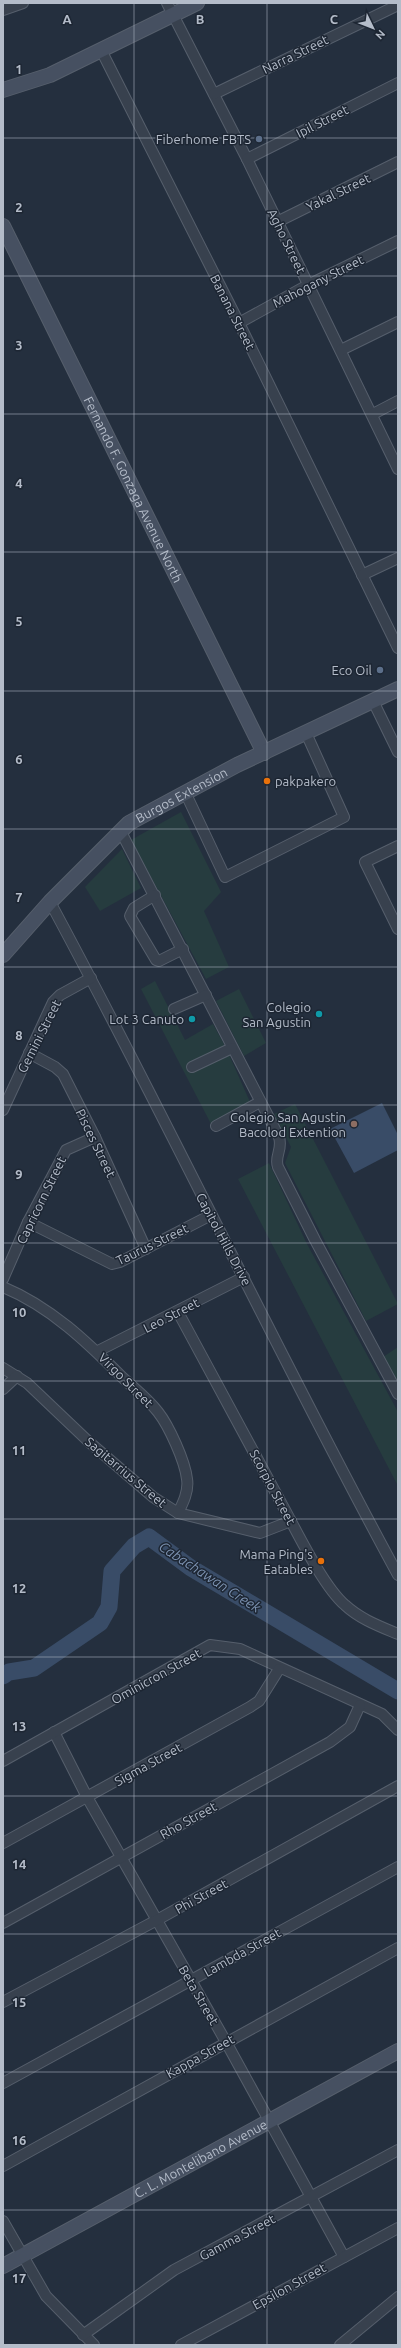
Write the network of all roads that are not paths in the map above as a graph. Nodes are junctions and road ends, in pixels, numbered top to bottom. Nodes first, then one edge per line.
1 (24, 3) edge
2 (197, 3) edge
3 (398, 5) edge
4 (170, 9) edge
5 (3, 10) edge
6 (101, 50) junction
7 (398, 83) edge
8 (3, 90) edge
9 (214, 94) junction
10 (247, 159) junction
11 (398, 162) edge
12 (277, 222) junction
13 (3, 226) edge
14 (398, 241) edge
15 (308, 285) junction
16 (398, 322) edge
17 (239, 323) junction
18 (341, 350) junction
19 (398, 401) edge
20 (373, 414) junction
21 (398, 469) edge
22 (398, 558) edge
23 (362, 575) junction
24 (398, 648) edge
25 (398, 689) edge
26 (373, 701) junction
27 (306, 733) junction
28 (398, 752) edge
29 (264, 753) junction
30 (185, 792) junction
31 (120, 830) junction
32 (398, 846) edge
33 (155, 895) junction
34 (50, 902) junction
35 (394, 913) edge
36 (398, 929) edge
37 (183, 948) junction
38 (3, 955) edge
39 (91, 978) junction
40 (206, 995) junction
41 (174, 1008) dead end
42 (232, 1048) junction
43 (29, 1053) junction
44 (192, 1067) dead end
45 (260, 1102) junction
46 (3, 1110) edge
47 (216, 1126) dead end
48 (95, 1137) junction
49 (211, 1215) junction
50 (28, 1222) junction
51 (146, 1249) junction
52 (244, 1277) junction
53 (3, 1279) edge
54 (3, 1287) edge
55 (178, 1312) junction
56 (98, 1351) junction
57 (3, 1368) edge
58 (17, 1376) junction
59 (3, 1389) edge
60 (398, 1394) edge
61 (178, 1513) junction
62 (291, 1521) junction
63 (398, 1575) edge
64 (398, 1634) edge
65 (279, 1669) junction
66 (360, 1706) junction
67 (398, 1730) edge
68 (54, 1732) junction
69 (3, 1761) edge
70 (398, 1786) edge
71 (87, 1797) junction
72 (3, 1843) edge
73 (122, 1856) junction
74 (398, 1867) edge
75 (157, 1920) junction
76 (3, 1923) edge
77 (398, 1948) edge
78 (190, 1980) junction
79 (3, 2002) edge
80 (226, 2042) junction
81 (398, 2051) edge
82 (3, 2083) edge
83 (270, 2121) junction
84 (398, 2150) edge
85 (3, 2166) edge
86 (310, 2198) junction
87 (3, 2221) edge
88 (398, 2228) edge
89 (21, 2256) junction
90 (344, 2257) junction
91 (3, 2266) edge
92 (398, 2297) edge
93 (83, 2335) junction
94 (94, 2345) edge
95 (181, 2345) edge
96 (340, 2345) edge

1 - 5 street
2 - 4 street
3 - 9 street, Narra Street
4 - 6 street
4 - 9 street, Agho Street
6 - 8 street
6 - 17 street, Banana Street
7 - 10 street, Ipil Street
9 - 10 street, Agho Street
10 - 12 street, Agho Street
11 - 12 street, Yakal Street
12 - 15 street, Agho Street
13 - 29 street, Fernando F. Gonzaga Avenue North
14 - 15 street, Mahogany Street
15 - 17 street, Mahogany Street
15 - 18 street, Agho Street
16 - 18 street
17 - 23 street, Banana Street
18 - 20 street, Agho Street
19 - 20 street
20 - 21 street, Agho Street
22 - 23 street
23 - 24 street, Banana Street
25 - 26 street, Burgos Extension
26 - 27 street, Burgos Extension
26 - 28 street
27 - 29 street, Burgos Extension
27 - 30 street
29 - 30 street, Burgos Extension
30 - 31 street, Burgos Extension
31 - 33 street
31 - 34 street, Burgos Extension
32 - 35 street
33 - 37 street
33 - 37 street
34 - 38 street, Burgos Extension
34 - 39 street, Capitol Hills Drive
35 - 36 street
37 - 40 street
39 - 43 street, Gemini Street
39 - 49 street, Capitol Hills Drive
40 - 41 street
40 - 42 street
42 - 44 street
42 - 45 street
43 - 46 street, Gemini Street
43 - 48 street, Pisces Street
45 - 47 street
45 - 60 street
48 - 50 street, Capricorn Street
48 - 51 street, Pisces Street
49 - 51 street, Taurus Street
49 - 52 street, Capitol Hills Drive
50 - 51 street, Taurus Street
50 - 53 street, Capricorn Street
52 - 55 street, Leo Street
52 - 63 street, Capitol Hills Drive
54 - 56 street, Virgo Street
55 - 56 street, Leo Street
55 - 62 street, Scorpio Street
56 - 61 street, Virgo Street
57 - 58 street, Sagitarrius Street
58 - 59 street
58 - 61 street, Sagitarrius Street
61 - 62 street, Sagitarrius Street
62 - 64 street, Scorpio Street
65 - 66 street, Ominicron Street
65 - 68 street, Ominicron Street
65 - 71 street, Sigma Street
66 - 67 street, Ominicron Street
66 - 73 street, Rho Street
68 - 69 street, Ominicron Street
68 - 71 street, Beta Street
70 - 75 street, Phi Street
71 - 72 street, Sigma Street
71 - 73 street, Beta Street
73 - 75 street, Beta Street
73 - 76 street, Rho Street
74 - 78 street, Lambda Street
75 - 78 street, Beta Street
75 - 79 street, Phi Street
77 - 80 street, Kappa Street
78 - 80 street, Beta Street
78 - 82 street, Lambda Street
80 - 83 street, Beta Street
80 - 85 street, Kappa Street
81 - 83 street, C. L. Montelibano Avenue
83 - 86 street, Beta Street
83 - 89 street, C. L. Montelibano Avenue
84 - 86 street, Gamma Street
86 - 90 street, Beta Street
86 - 93 street, Gamma Street
87 - 89 street
88 - 90 street, Epsilon Street
89 - 91 street, C. L. Montelibano Avenue
89 - 93 street
90 - 95 street, Epsilon Street
92 - 96 street
93 - 94 street

